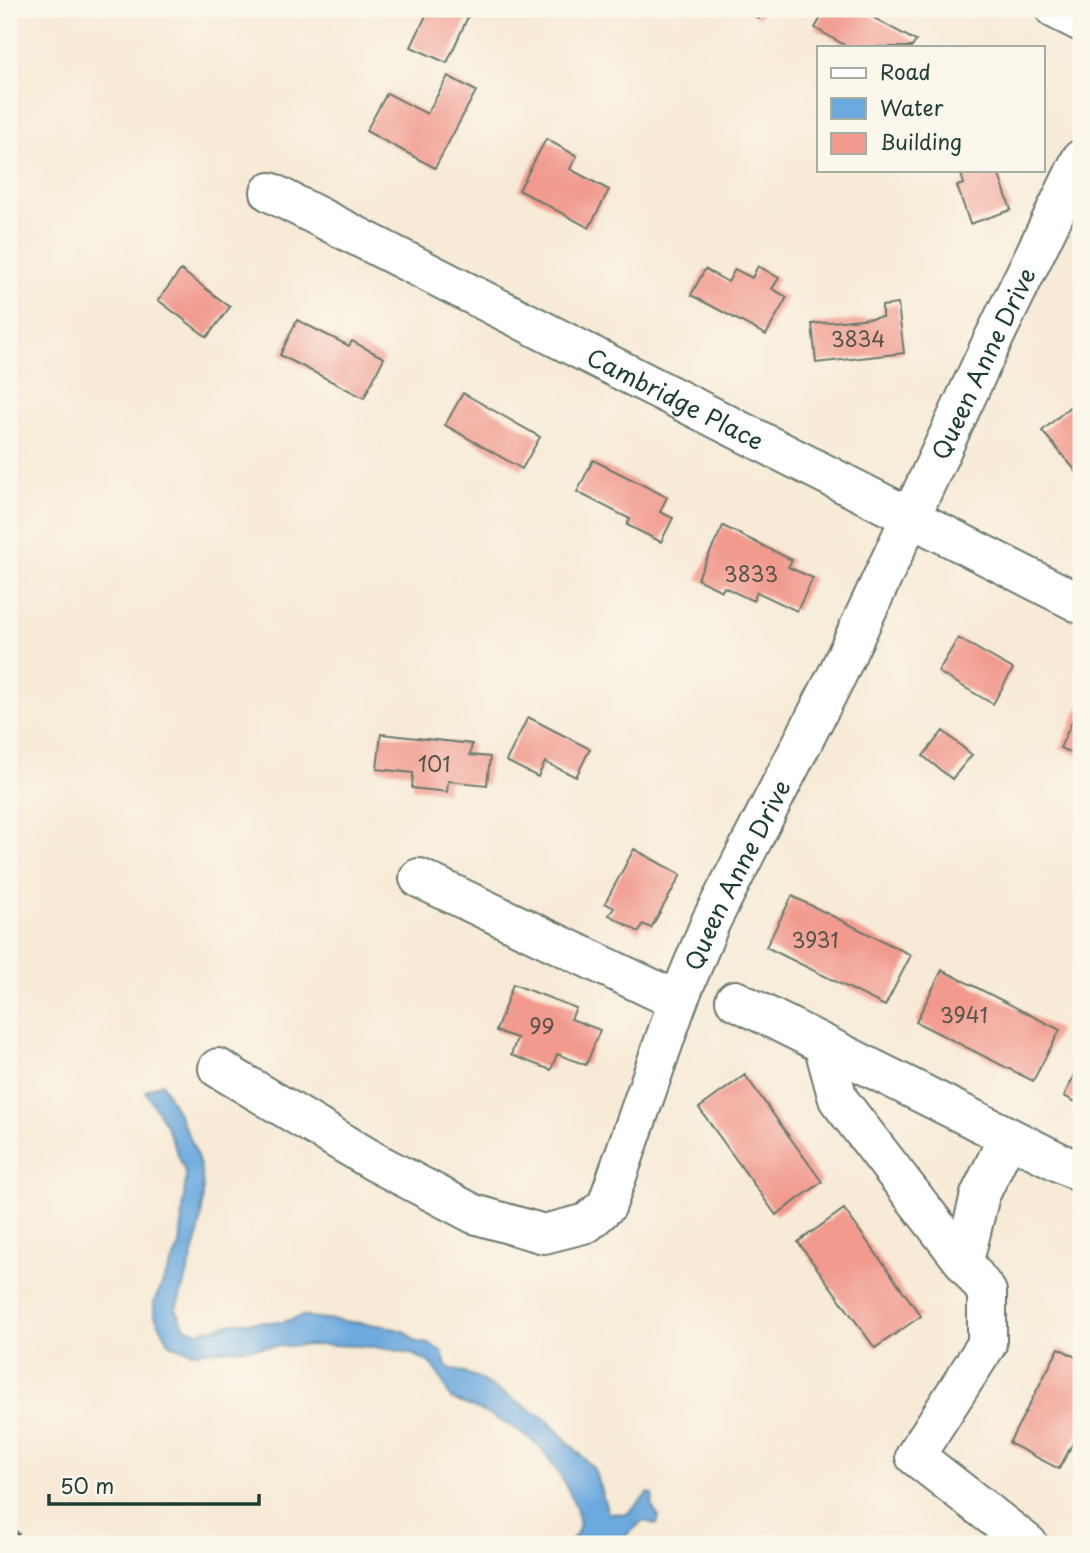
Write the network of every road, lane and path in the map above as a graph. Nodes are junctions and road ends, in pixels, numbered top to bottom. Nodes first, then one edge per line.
1 (1055, 9) edge
2 (1081, 22) edge
3 (1081, 159) edge
4 (270, 192) dead end
5 (911, 517) junction
6 (1081, 604) edge
7 (419, 878) dead end
8 (735, 1000) dead end
9 (678, 1001) junction
10 (823, 1044) junction
11 (218, 1068) dead end
12 (1009, 1137) junction
13 (1081, 1173) edge
14 (964, 1261) junction
15 (9, 1524) edge
16 (26, 1544) edge
17 (1028, 1544) edge

1 - 2 street
3 - 5 street, Queen Anne Drive
4 - 5 street, Cambridge Place
5 - 6 street, Cambridge Place
5 - 9 street, Queen Anne Drive
7 - 9 street
8 - 10 street
9 - 11 street, Queen Anne Drive
10 - 12 street
10 - 14 street
12 - 13 street
12 - 14 street
14 - 17 street
15 - 16 path

